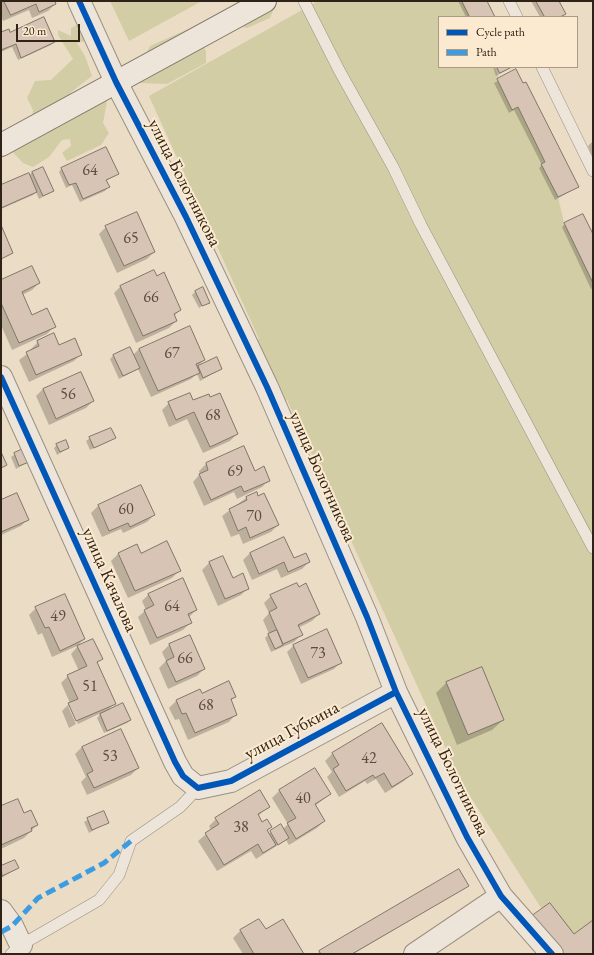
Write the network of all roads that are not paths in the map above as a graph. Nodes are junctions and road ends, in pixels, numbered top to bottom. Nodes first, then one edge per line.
1 (79, 1) edge
2 (265, 1) edge
3 (304, 1) edge
4 (509, 1) edge
5 (516, 16) edge
6 (542, 68) edge
7 (116, 82) junction
8 (1, 145) edge
9 (593, 171) edge
10 (1, 377) edge
11 (593, 548) edge
12 (396, 692) junction
13 (198, 788) junction
14 (501, 896) junction
15 (1, 911) edge
16 (16, 949) edge
17 (415, 954) edge
18 (552, 954) edge

1 - 7 street, улица Болотникова
2 - 7 street
3 - 11 lane
4 - 5 lane
6 - 9 lane
7 - 8 street
7 - 12 street, улица Болотникова
10 - 13 street, улица Качалова
12 - 13 street, улица Губкина
12 - 14 street, улица Болотникова
13 - 16 lane
14 - 17 street
14 - 18 street, улица Болотникова
15 - 16 street

